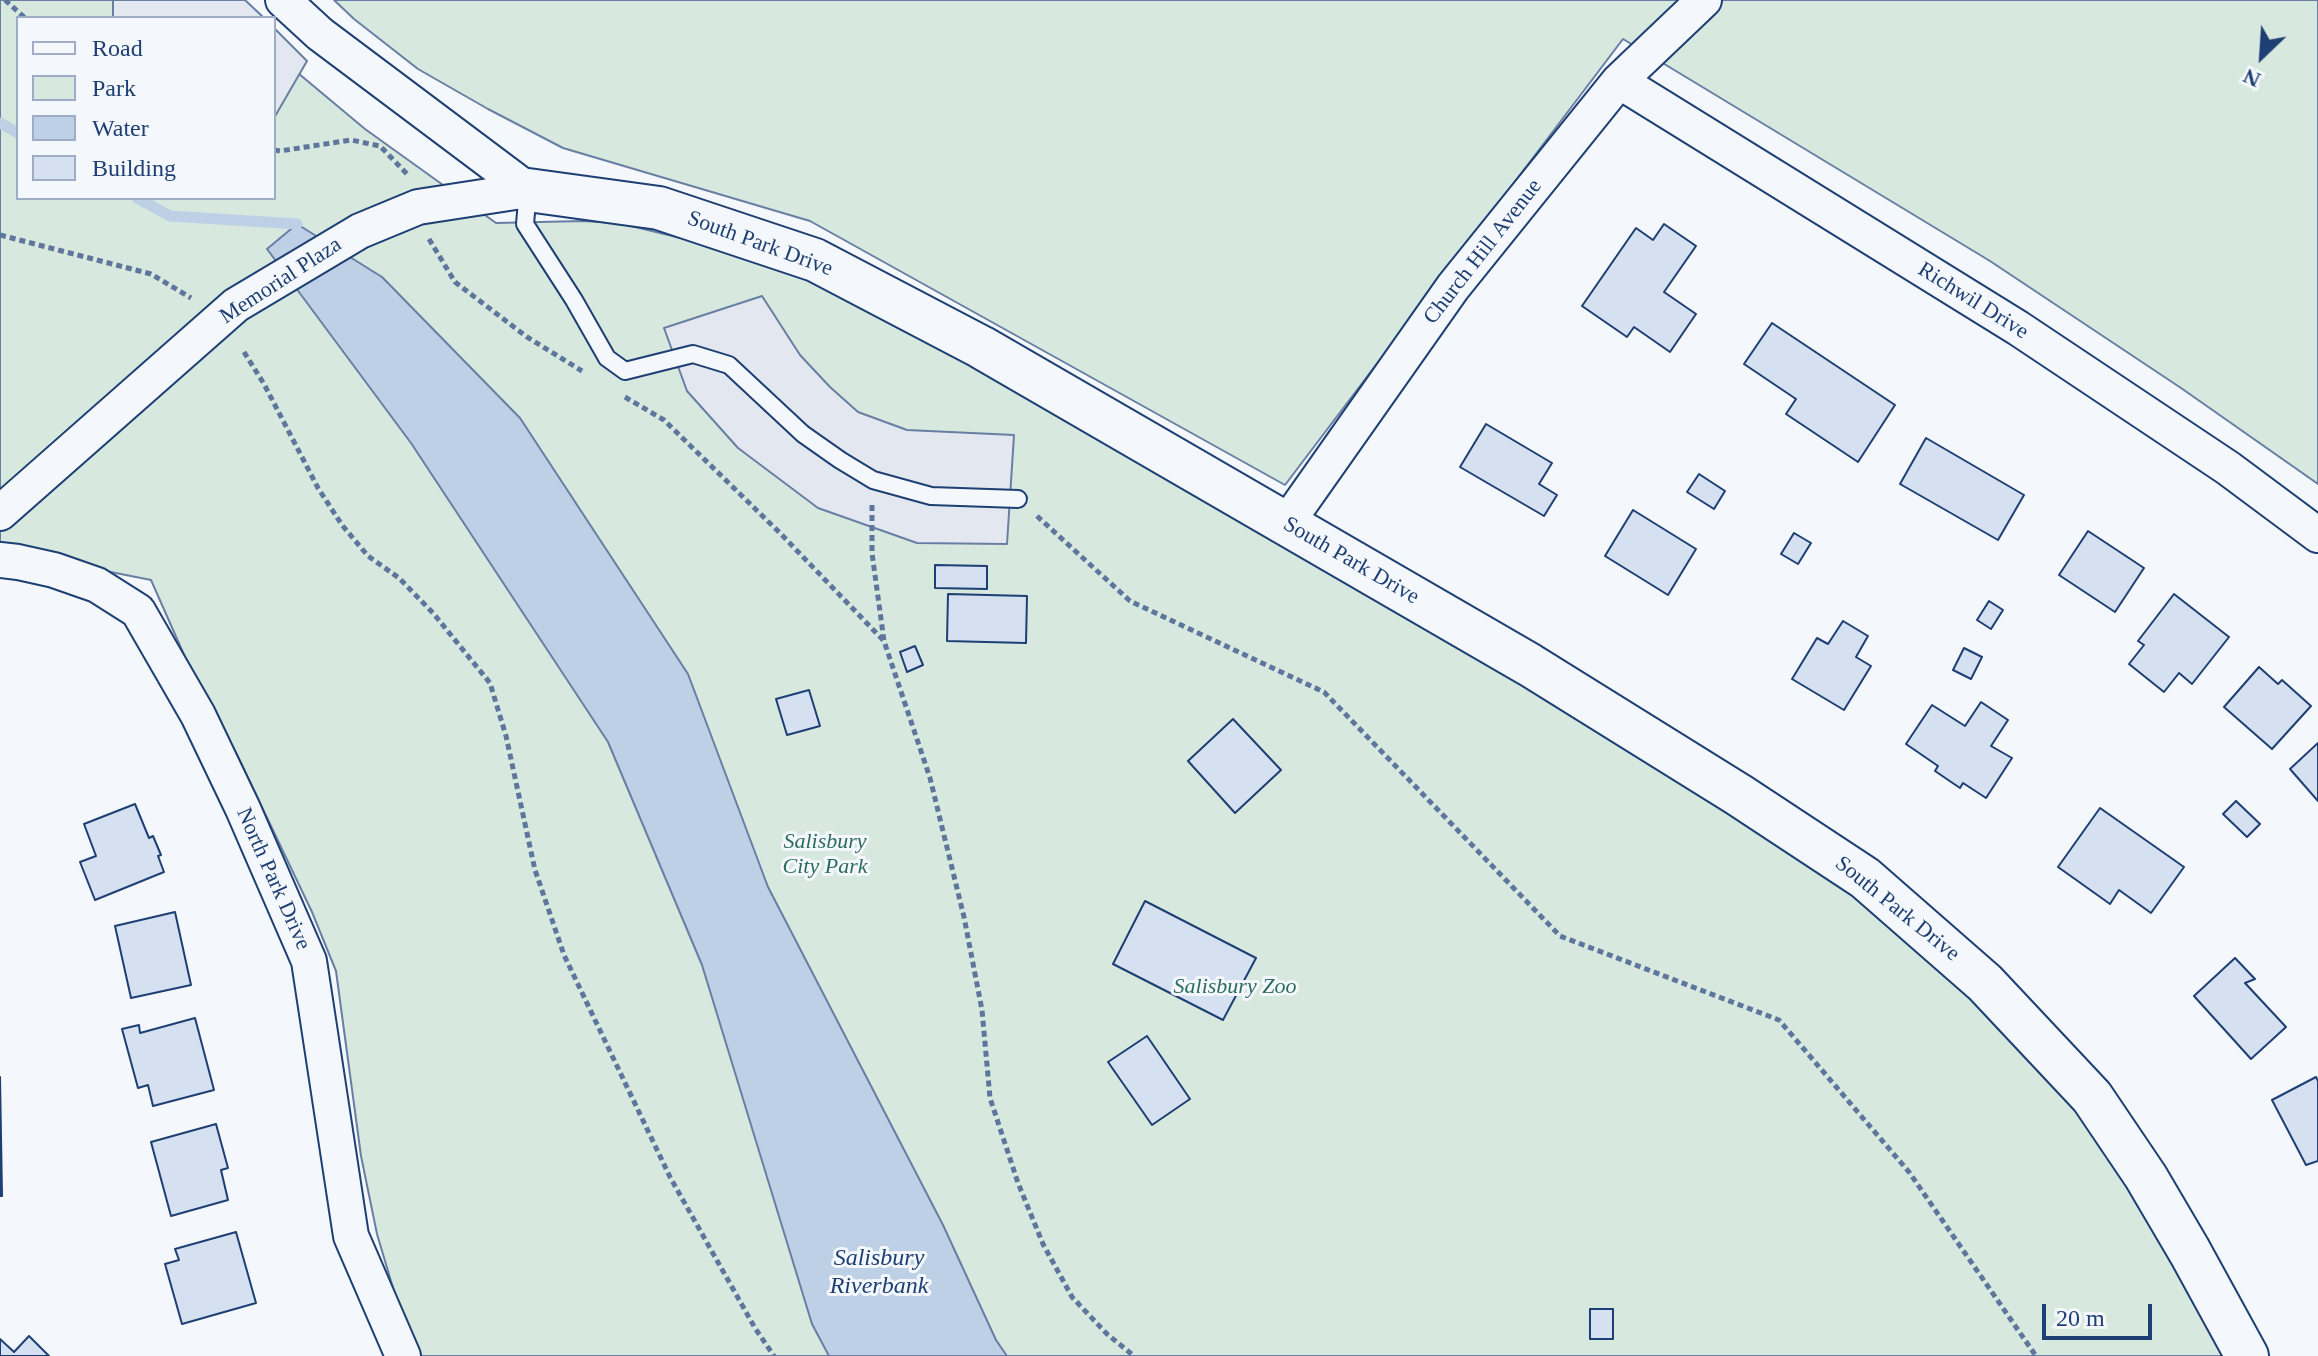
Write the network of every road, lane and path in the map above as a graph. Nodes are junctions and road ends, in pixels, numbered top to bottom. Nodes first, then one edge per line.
1 (5, 0) edge
2 (283, 0) edge
3 (1704, 0) edge
4 (23, 16) edge
5 (1619, 81) junction
6 (276, 150) edge
7 (408, 176) dead end
8 (528, 190) junction
9 (0, 235) edge
10 (428, 238) dead end
11 (192, 298) dead end
12 (244, 352) dead end
13 (589, 375) dead end
14 (614, 390) dead end
15 (873, 480) junction
16 (1018, 499) joint
17 (0, 513) edge
18 (1286, 524) junction
19 (2318, 535) edge
20 (0, 560) edge
21 (884, 641) junction
22 (403, 1356) edge
23 (774, 1356) edge
24 (1134, 1356) edge
25 (2036, 1356) edge
26 (2247, 1356) edge

1 - 4 path
2 - 8 street, South Park Drive
3 - 5 street, Church Hill Avenue
5 - 18 street, Church Hill Avenue
5 - 19 street, Richwil Drive
6 - 7 path
8 - 15 lane
8 - 17 street, Memorial Plaza
8 - 18 street, South Park Drive
9 - 11 path
10 - 13 path
12 - 23 path
14 - 21 path
15 - 16 lane
15 - 21 path
16 - 25 path
18 - 26 street, South Park Drive
20 - 22 street, North Park Drive
21 - 24 path

